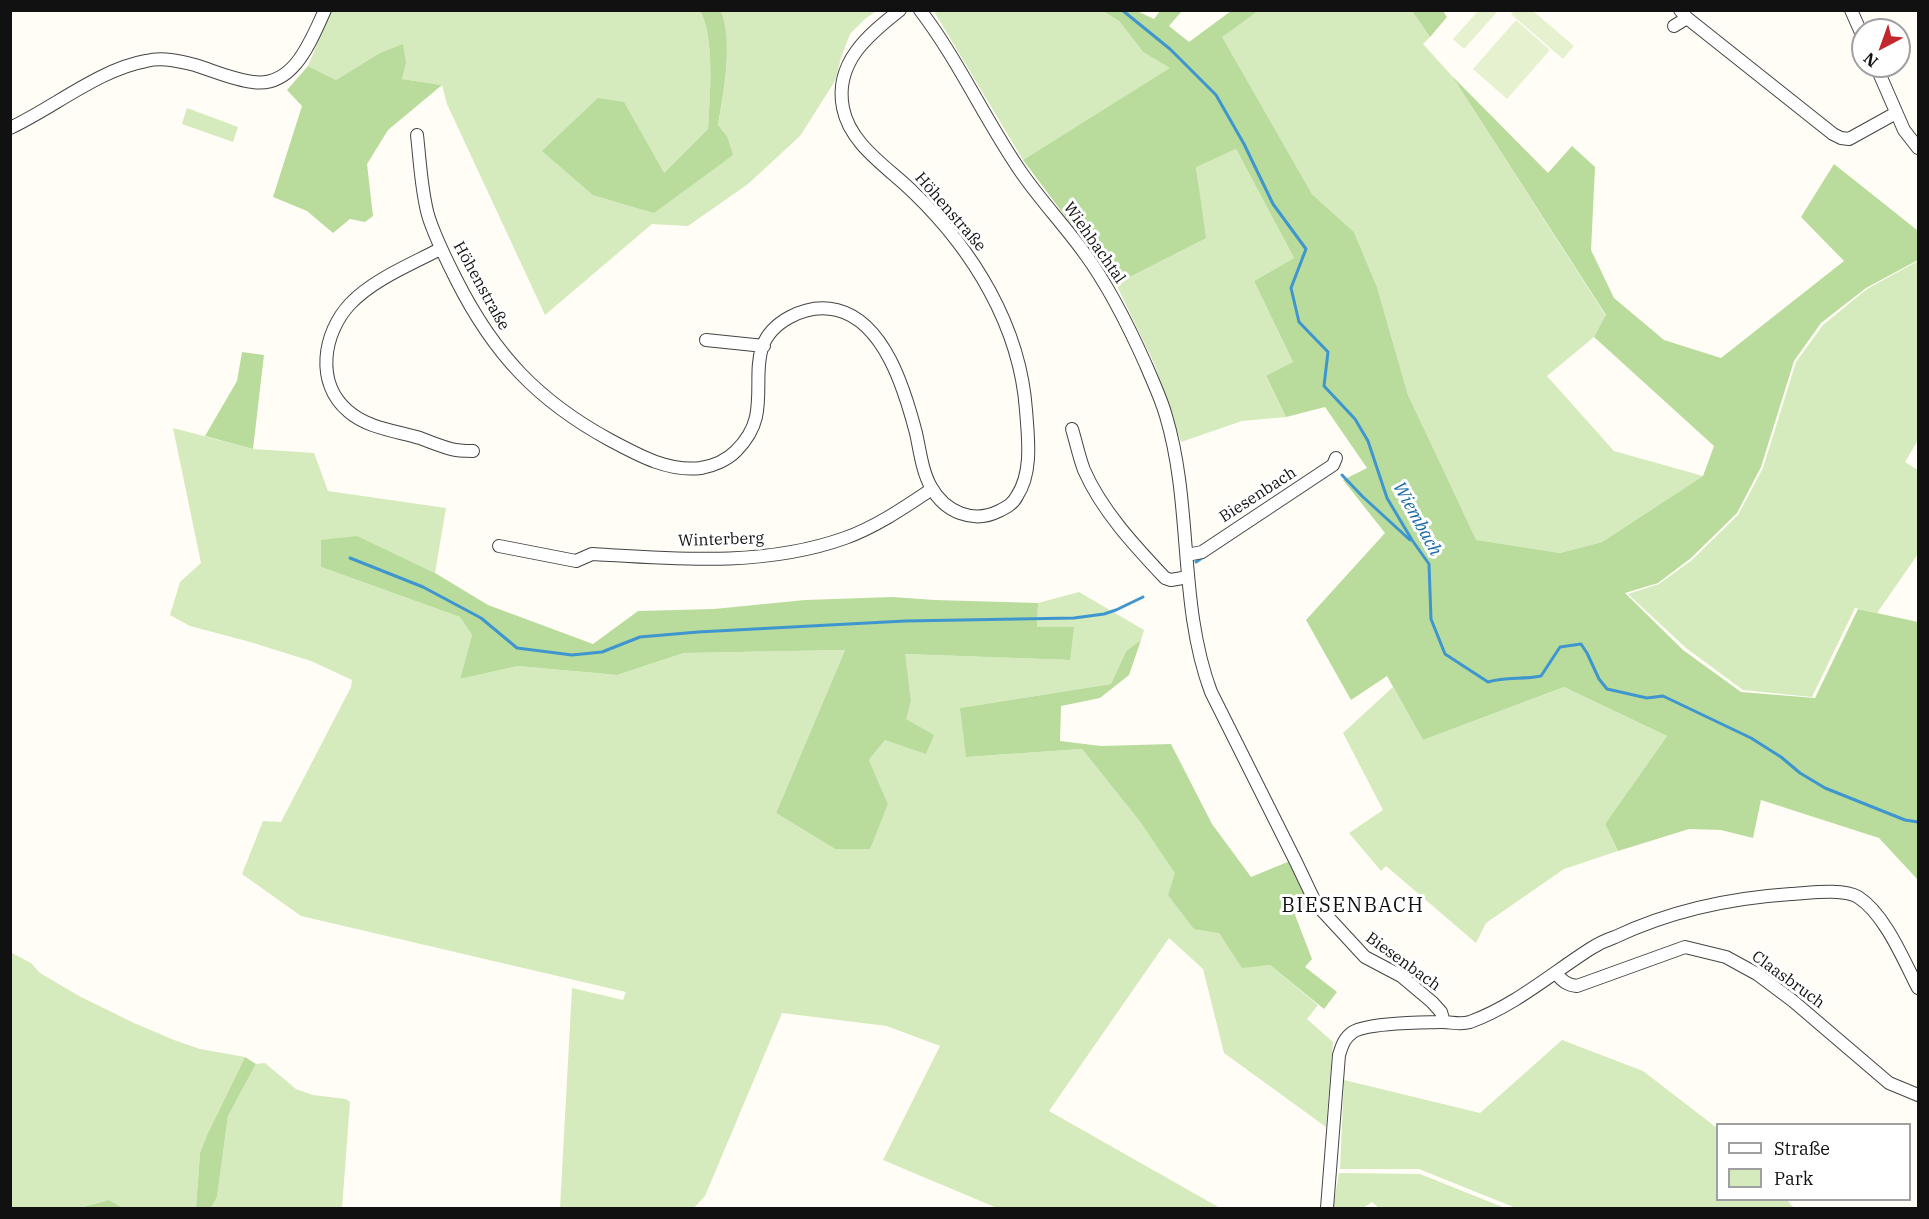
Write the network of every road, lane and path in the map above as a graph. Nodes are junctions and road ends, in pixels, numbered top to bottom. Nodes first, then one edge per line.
1 (325, 10) edge
2 (900, 10) edge
3 (920, 10) edge
4 (1684, 14) edge
5 (1674, 26) dead end
6 (1881, 78) edge
7 (1896, 113) junction
8 (10, 128) edge
9 (417, 135) dead end
10 (1918, 148) edge
11 (440, 249) junction
12 (706, 340) dead end
13 (764, 346) junction
14 (1072, 429) dead end
15 (473, 451) dead end
16 (1336, 458) dead end
17 (932, 489) junction
18 (499, 546) dead end
19 (1187, 555) junction
20 (1188, 577) junction
21 (1556, 973) junction
22 (1918, 988) edge
23 (1444, 1022) junction
24 (1918, 1095) edge
25 (1327, 1209) edge

1 - 8 street
2 - 17 street, Höhenstraße
3 - 19 street, Wiehbachtal
4 - 5 street
4 - 7 street
6 - 7 street
7 - 10 street
9 - 11 street, Höhenstraße
11 - 13 street, Höhenstraße
11 - 15 street
12 - 13 street
13 - 17 street, Höhenstraße
14 - 20 street
16 - 19 street, Biesenbach
17 - 18 street, Winterberg
19 - 20 street, Biesenbach
20 - 23 street, Biesenbach
21 - 22 street
21 - 23 street
21 - 24 street, Claasbruch
23 - 25 street

